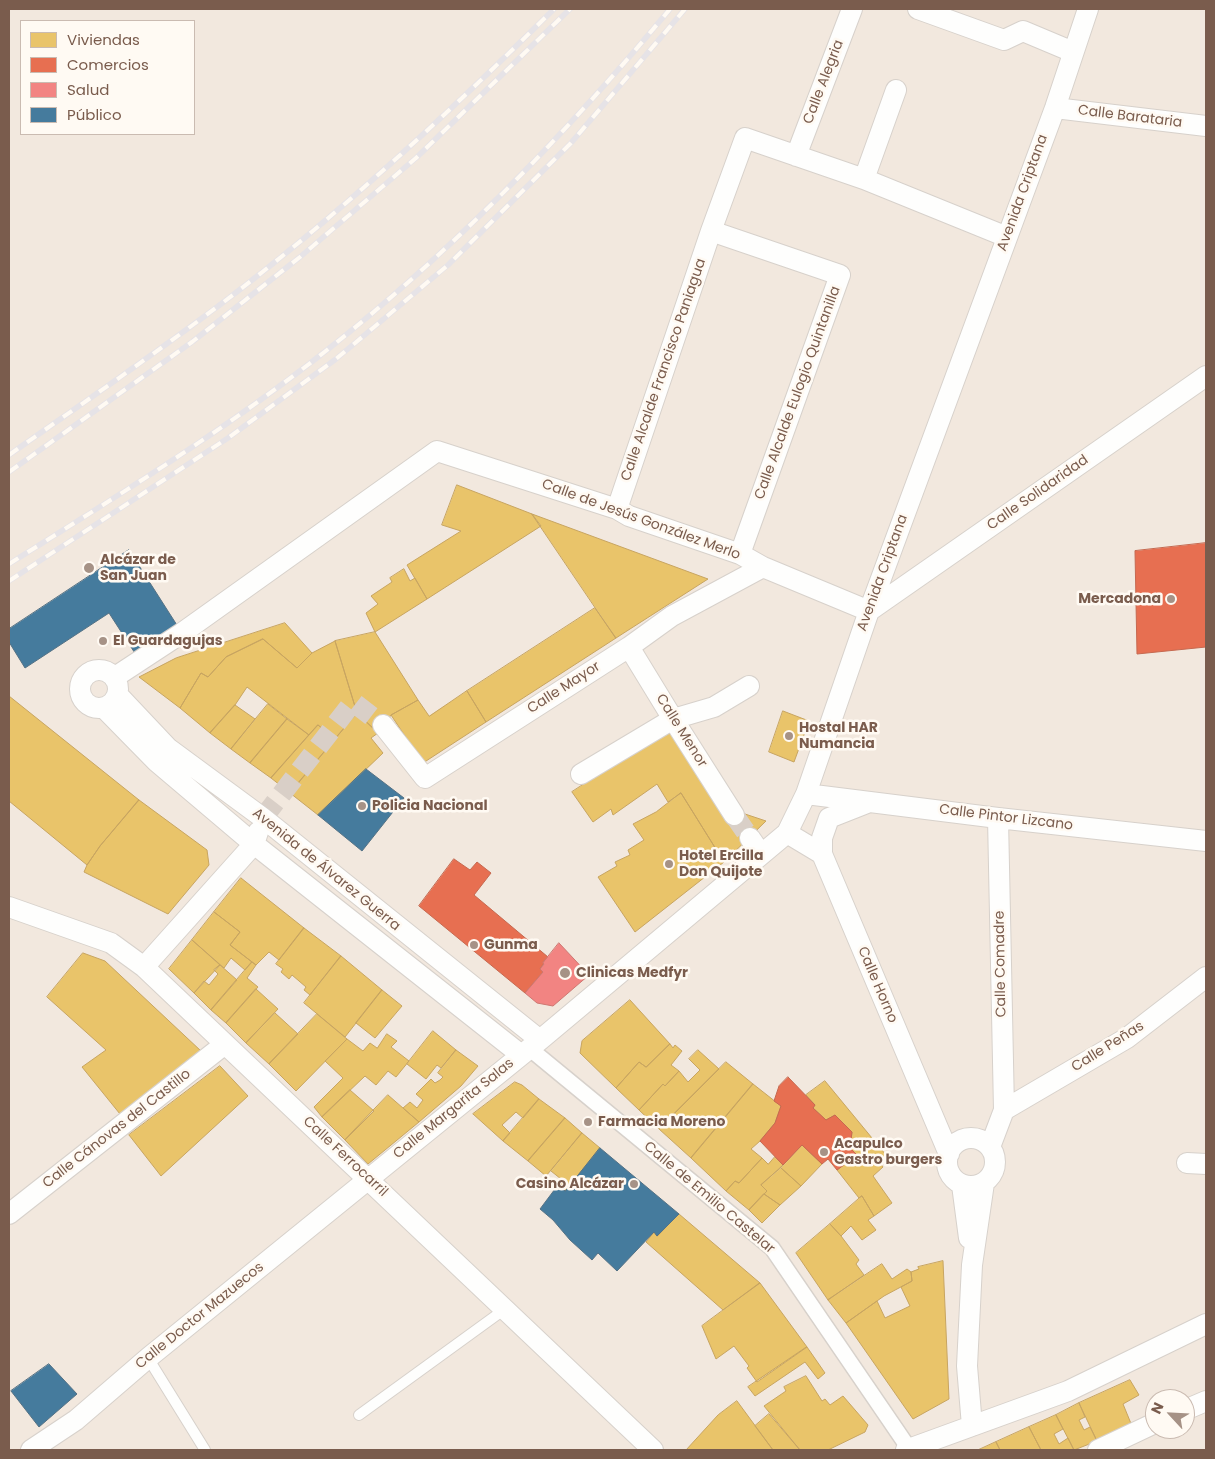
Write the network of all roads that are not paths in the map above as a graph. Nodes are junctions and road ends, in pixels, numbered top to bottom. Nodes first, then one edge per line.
1 (852, 9) edge
2 (918, 9) edge
3 (1088, 9) edge
4 (1073, 52) junction
5 (896, 90) dead end
6 (1055, 108) junction
7 (1206, 126) edge
8 (796, 156) junction
9 (864, 178) junction
10 (711, 232) junction
11 (1007, 238) junction
12 (1206, 376) edge
13 (617, 509) junction
14 (740, 554) junction
15 (763, 567) junction
16 (869, 611) junction
17 (629, 647) junction
18 (749, 686) dead end
19 (112, 693) junction
20 (673, 719) junction
21 (384, 725) tunnel mouth
22 (581, 774) dead end
23 (806, 794) junction
24 (869, 802) junction
25 (734, 815) tunnel mouth
26 (263, 818) junction
27 (998, 818) junction
28 (787, 833) junction
29 (1206, 841) edge
30 (254, 844) junction
31 (822, 854) junction
32 (9, 907) edge
33 (144, 967) junction
34 (1206, 977) edge
35 (225, 1044) junction
36 (530, 1048) junction
37 (1004, 1110) junction
38 (990, 1147) junction
39 (949, 1154) junction
40 (368, 1179) junction
41 (984, 1183) junction
42 (962, 1185) junction
43 (9, 1214) edge
44 (972, 1265) junction
45 (505, 1309) junction
46 (1206, 1324) edge
47 (148, 1358) junction
48 (359, 1415) dead end
49 (972, 1426) junction
50 (1145, 1428) edge
51 (31, 1450) edge
52 (205, 1450) edge
53 (653, 1450) edge
54 (909, 1450) edge
55 (1098, 1450) edge

1 - 8 street, Calle Alegria
2 - 4 street
3 - 4 street, Avenida Criptana
4 - 6 street, Avenida Criptana
5 - 9 street
6 - 7 street, Calle Barataria
6 - 11 street, Avenida Criptana
8 - 9 street
8 - 10 street, Calle Alcalde Francisco Paniagua
9 - 11 street
10 - 13 street, Calle Alcalde Francisco Paniagua
10 - 14 street, Calle Alcalde Eulogio Quintanilla
11 - 16 street, Avenida Criptana
12 - 16 street, Calle Solidaridad
13 - 14 street, Calle de Jesús González Merlo
13 - 19 street, Calle de Jesús González Merlo
14 - 15 street, Calle de Jesús González Merlo
15 - 16 street, Calle de Jesús González Merlo
15 - 17 street, Calle Mayor
16 - 23 street, Avenida Criptana
17 - 20 street, Calle Menor
17 - 21 street, Calle Mayor
18 - 20 street
19 - 26 street, Avenida de Álvarez Guerra
19 - 30 street, Avenida de Álvarez Guerra
20 - 22 street
20 - 25 street, Calle Menor
23 - 24 street, Calle Pintor Lizcano
23 - 28 street, Avenida Criptana
24 - 27 street, Calle Pintor Lizcano
24 - 31 street
26 - 30 street
26 - 36 street, Avenida de Álvarez Guerra
27 - 29 street, Calle Pintor Lizcano
27 - 37 street, Calle Comadre
28 - 31 street
28 - 36 street, Avenida Criptana
30 - 33 street
30 - 36 street, Avenida de Álvarez Guerra
31 - 39 street, Calle Horno
32 - 33 street, Calle Ferrocarril
33 - 35 street, Calle Ferrocarril
34 - 37 street, Calle Peñas
35 - 40 street, Calle Ferrocarril
35 - 43 street, Calle Cánovas del Castillo
36 - 40 street, Calle Margarita Salas
36 - 54 street, Calle de Emilio Castelar
37 - 38 street
38 - 39 street
38 - 41 street
39 - 42 street
40 - 45 street, Calle Ferrocarril
40 - 47 street, Calle Doctor Mazuecos
41 - 42 street
41 - 44 street
42 - 44 street
44 - 49 street
45 - 48 lane
45 - 53 street, Calle Ferrocarril
46 - 49 street
47 - 51 street, Calle Doctor Mazuecos
47 - 52 lane
49 - 54 street
50 - 55 street

